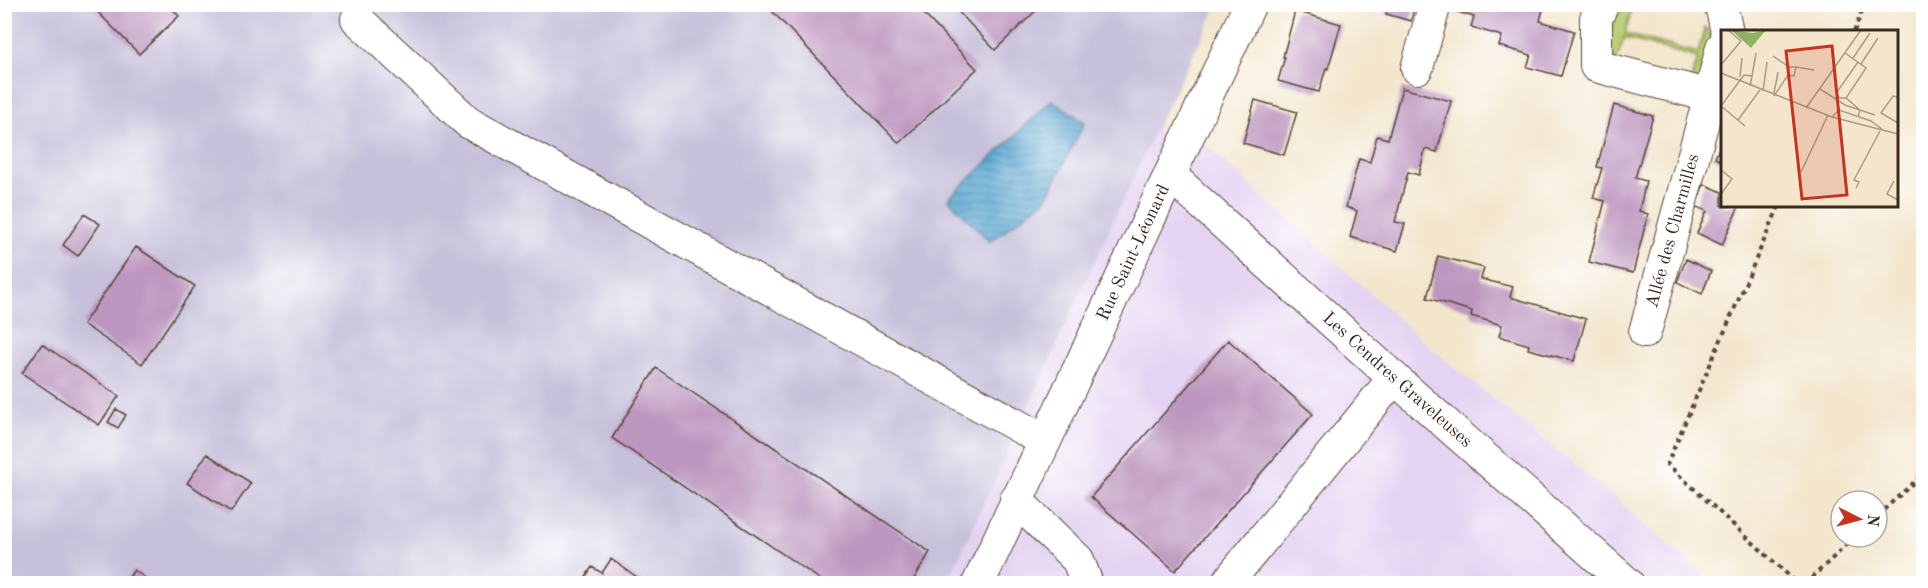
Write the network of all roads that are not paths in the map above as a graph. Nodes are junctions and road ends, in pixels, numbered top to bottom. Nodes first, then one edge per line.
1 (1250, 4) edge
2 (1435, 4) edge
3 (1603, 4) edge
4 (1721, 5) edge
5 (357, 19) dead end
6 (1727, 30) edge
7 (1721, 51) edge
8 (1417, 68) dead end
9 (1710, 96) junction
10 (1170, 175) junction
11 (1645, 332) dead end
12 (1394, 378) junction
13 (1044, 441) junction
14 (1016, 500) junction
15 (978, 584) edge
16 (1087, 584) edge
17 (1226, 584) edge
18 (1628, 584) edge

1 - 10 street, Rue Saint-Léonard
2 - 8 street
3 - 9 street
4 - 6 street
5 - 13 street
7 - 9 street, Allée des Charmilles
9 - 11 street, Allée des Charmilles
10 - 12 street, Les Cendres Graveleuses
10 - 13 street, Rue Saint-Léonard
12 - 17 street
12 - 18 street, Les Cendres Graveleuses
13 - 14 street, Rue Saint-Léonard
14 - 15 street, Rue Saint-Léonard
14 - 16 street

